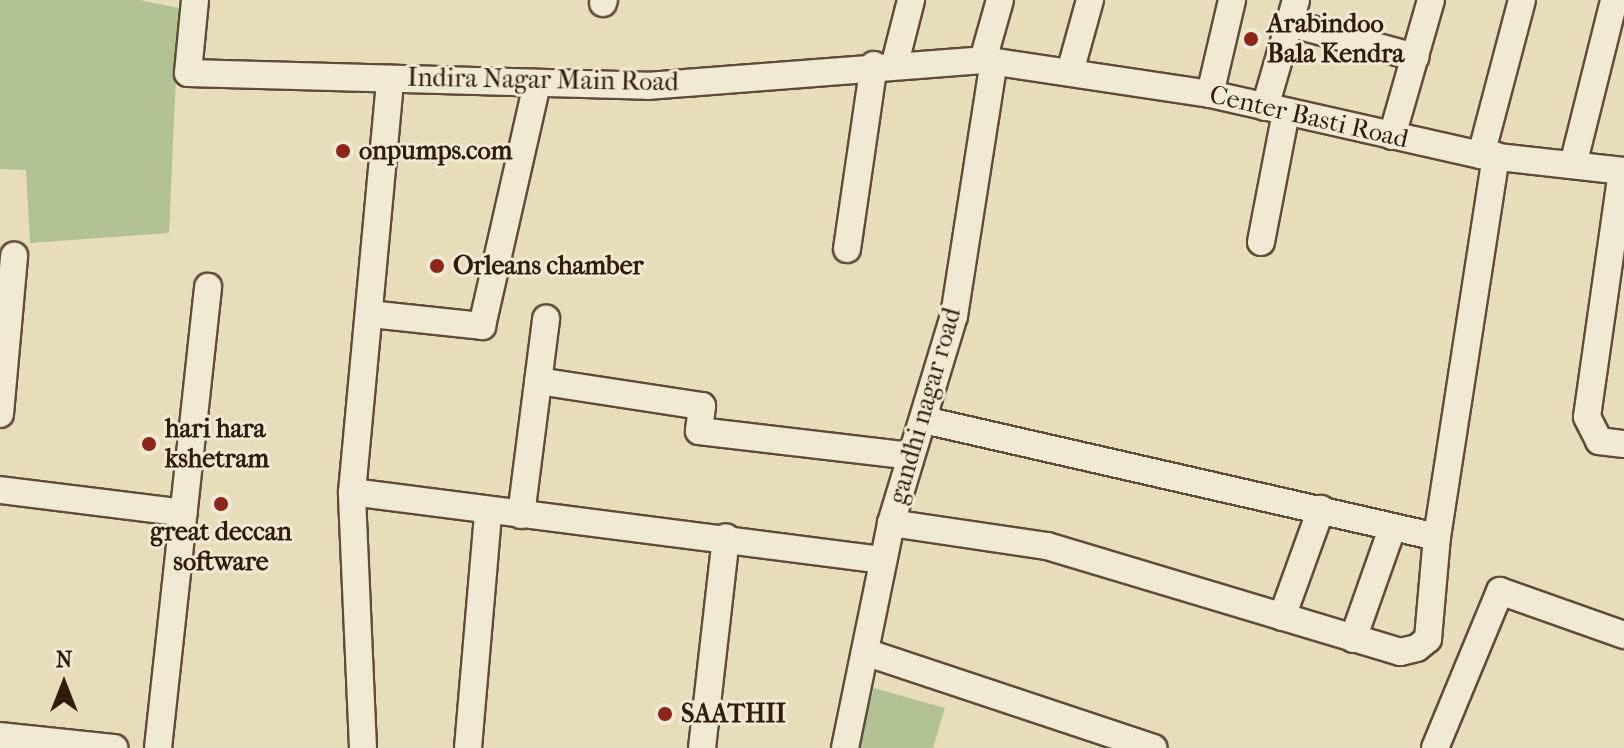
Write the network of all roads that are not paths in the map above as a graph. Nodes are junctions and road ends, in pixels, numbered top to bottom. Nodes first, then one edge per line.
1 (195, 0) edge
2 (911, 0) edge
3 (1000, 0) edge
4 (1090, 0) edge
5 (1232, 0) edge
6 (1431, 0) edge
7 (1522, 0) edge
8 (1614, 0) edge
9 (1292, 12) edge
10 (1415, 57) junction
11 (988, 61) junction
12 (884, 64) junction
13 (1070, 72) junction
14 (390, 79) junction
15 (537, 83) junction
16 (1210, 94) junction
17 (1276, 109) junction
18 (1392, 136) junction
19 (1488, 155) junction
20 (1573, 165) junction
21 (1623, 171) edge
22 (1261, 242) dead end
23 (847, 249) dead end
24 (14, 256) dead end
25 (6, 284) edge
26 (208, 287) dead end
27 (370, 314) junction
28 (546, 319) dead end
29 (538, 381) junction
30 (0, 414) edge
31 (924, 420) junction
32 (1624, 444) edge
33 (911, 456) junction
34 (0, 490) edge
35 (352, 492) junction
36 (1321, 509) junction
37 (184, 513) junction
38 (488, 513) junction
39 (521, 515) junction
40 (891, 523) junction
41 (1392, 529) junction
42 (726, 537) junction
43 (1437, 537) junction
44 (882, 560) junction
45 (1282, 617) junction
46 (1624, 635) edge
47 (1353, 639) junction
48 (865, 652) junction
49 (0, 736) edge
50 (114, 748) edge
51 (158, 748) edge
52 (363, 748) edge
53 (468, 748) edge
54 (702, 748) edge
55 (845, 748) edge
56 (1153, 748) edge
57 (1435, 748) edge

1 - 14 street, Indira Nagar Main Road
2 - 12 street
3 - 11 street, gandhi nagar road
4 - 13 street
5 - 16 street
6 - 10 street
7 - 19 street
8 - 20 street
9 - 10 street
9 - 17 street
10 - 18 street
11 - 12 street, Indira Nagar Main Road
11 - 13 street, Center Basti Road
11 - 31 street, gandhi nagar road
12 - 15 street, Indira Nagar Main Road
12 - 23 street
13 - 16 street, Center Basti Road
14 - 15 street, Indira Nagar Main Road
14 - 27 street
15 - 27 street
16 - 17 street, Center Basti Road
17 - 18 street, Center Basti Road
17 - 22 street
18 - 19 street, Center Basti Road
19 - 20 street, Center Basti Road
19 - 43 street
20 - 21 street, Center Basti Road
21 - 32 street
24 - 25 street
25 - 30 street
26 - 37 street
27 - 35 street
28 - 29 street
29 - 33 street
29 - 39 street
31 - 33 street, gandhi nagar road
31 - 36 street
33 - 40 street, gandhi nagar road
34 - 37 street
35 - 38 street
35 - 52 street
36 - 41 street
36 - 45 street
37 - 51 street
38 - 39 street
38 - 53 street
39 - 42 street
40 - 44 street, gandhi nagar road
40 - 45 street
41 - 43 street
41 - 47 street
42 - 44 street
42 - 54 street
43 - 47 street
44 - 48 street, gandhi nagar road
45 - 47 street
46 - 57 street
48 - 55 street, gandhi nagar road
48 - 56 street
49 - 50 street

